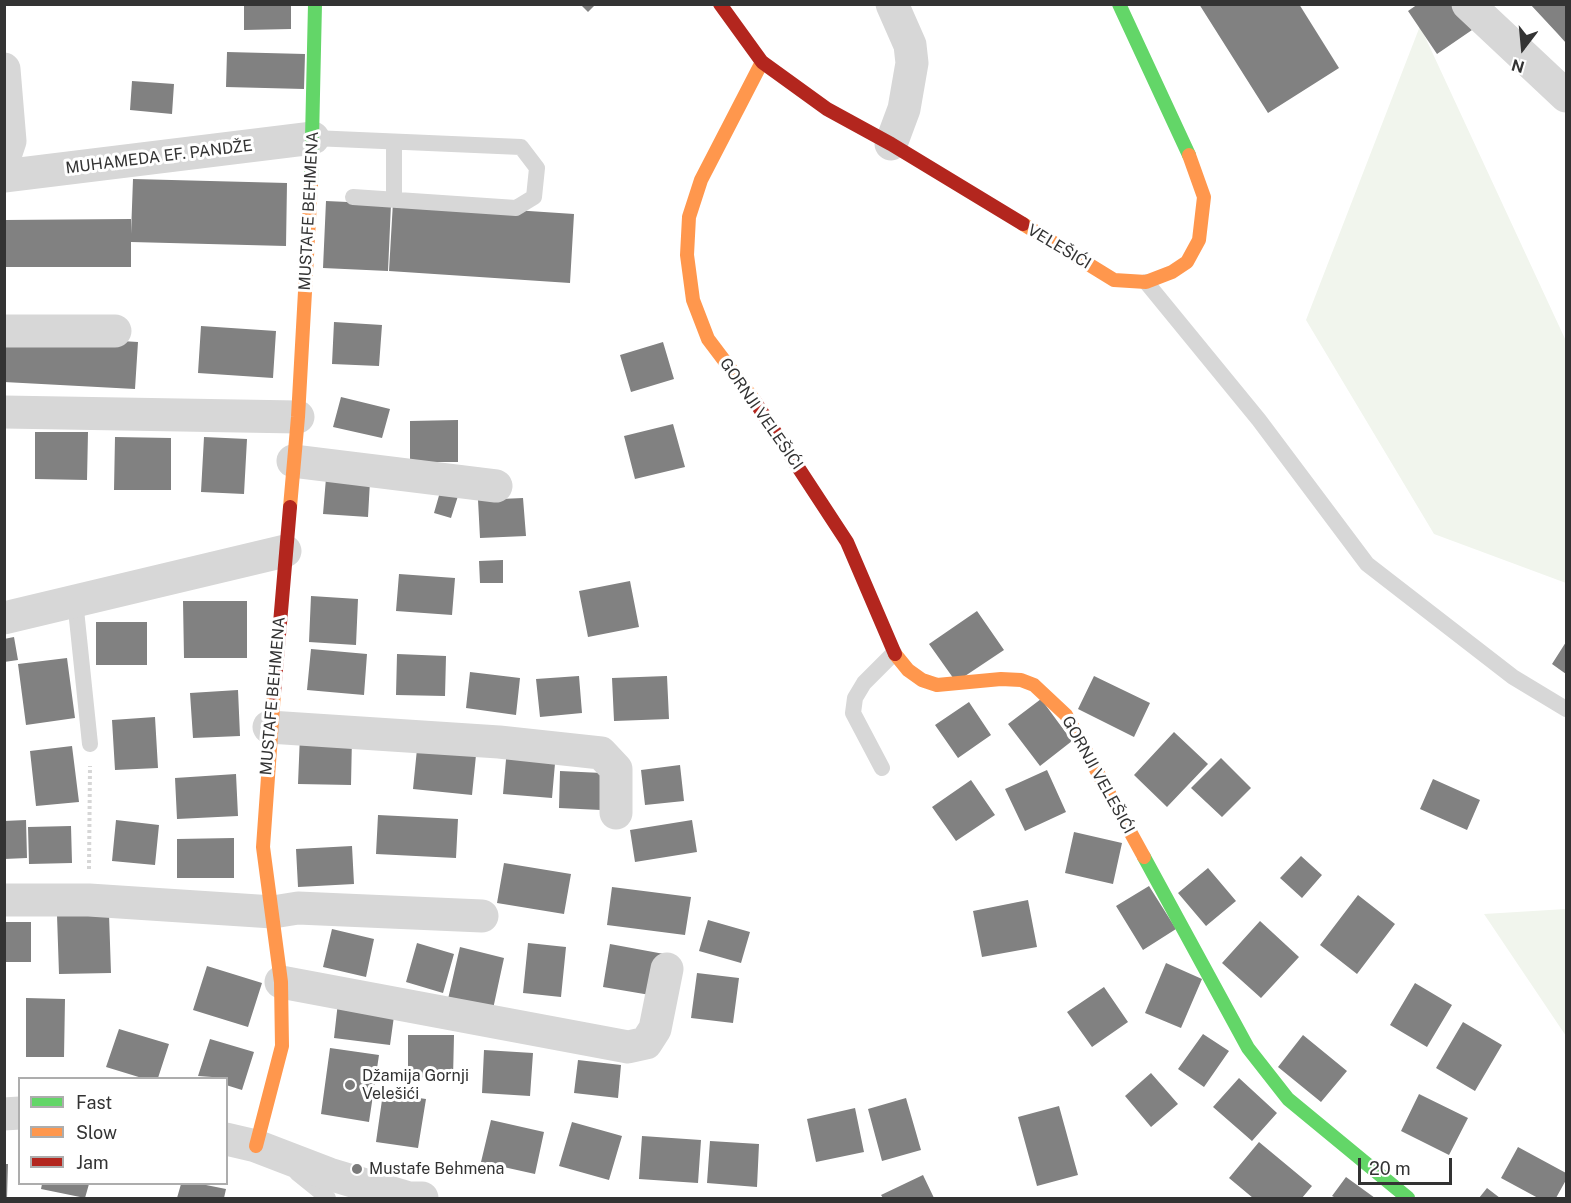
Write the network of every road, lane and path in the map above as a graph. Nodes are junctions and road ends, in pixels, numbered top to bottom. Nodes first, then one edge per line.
1 (315, 4) edge
2 (720, 4) edge
3 (892, 4) edge
4 (1119, 4) edge
5 (1468, 4) edge
6 (762, 62) junction
7 (4, 69) edge
8 (5, 74) edge
9 (1566, 96) edge
10 (313, 138) junction
11 (394, 142) junction
12 (891, 144) junction
13 (4, 159) edge
14 (4, 176) edge
15 (353, 196) dead end
16 (394, 198) junction
17 (1146, 282) junction
18 (4, 331) edge
19 (115, 331) dead end
20 (4, 412) edge
21 (298, 417) junction
22 (293, 461) junction
23 (496, 486) dead end
24 (285, 551) junction
25 (75, 600) junction
26 (4, 618) edge
27 (894, 653) junction
28 (1566, 709) edge
29 (269, 727) junction
30 (90, 744) joint
31 (882, 768) dead end
32 (616, 813) dead end
33 (4, 900) edge
34 (89, 900) junction
35 (273, 912) junction
36 (482, 916) dead end
37 (667, 969) dead end
38 (281, 982) junction
39 (252, 1147) edge
40 (328, 1198) edge
41 (422, 1198) edge
42 (1408, 1198) edge

1 - 10 street, MUSTAFE BEHMENA
2 - 6 street, VELEŠIĆI
3 - 12 street
4 - 17 street, VELEŠIĆI
5 - 9 street
6 - 12 street, VELEŠIĆI
6 - 27 street, GORNJI VELEŠIĆI
7 - 8 street
8 - 13 street
10 - 11 lane
10 - 14 street, MUHAMEDA EF. PANDŽE
10 - 21 street, MUSTAFE BEHMENA
11 - 16 lane
11 - 16 lane
12 - 17 street, VELEŠIĆI
15 - 16 lane
17 - 28 lane
18 - 19 street
20 - 21 street
21 - 22 street, MUSTAFE BEHMENA
22 - 23 street
22 - 24 street, MUSTAFE BEHMENA
24 - 25 street
24 - 29 street, MUSTAFE BEHMENA
25 - 26 street
25 - 30 lane
27 - 31 lane
27 - 42 street, GORNJI VELEŠIĆI
29 - 32 street
29 - 35 street, MUSTAFE BEHMENA
30 - 34 path
33 - 34 street
34 - 35 street
35 - 36 street
35 - 38 street, MUSTAFE BEHMENA
37 - 38 street
38 - 39 street, MUSTAFE BEHMENA
39 - 40 lane
39 - 41 street

